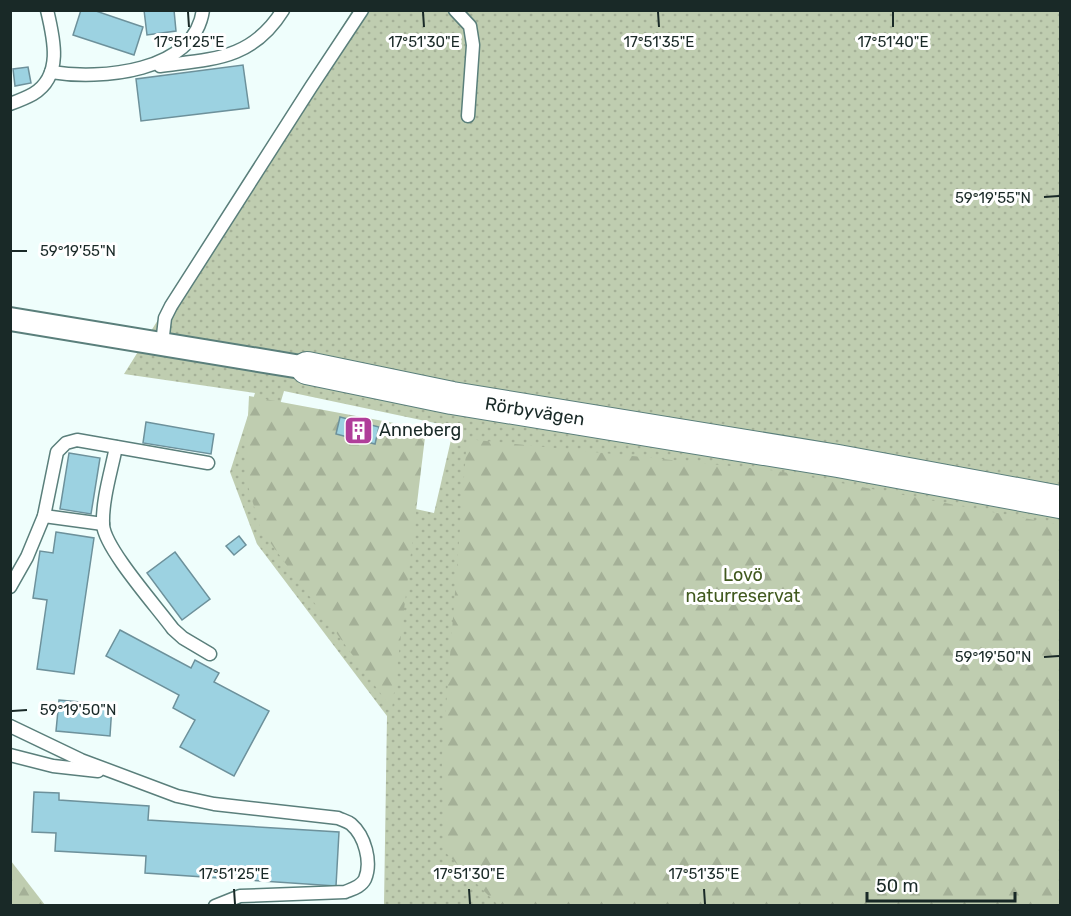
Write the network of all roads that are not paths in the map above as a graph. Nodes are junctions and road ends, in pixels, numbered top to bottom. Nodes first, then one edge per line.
1 (47, 10) edge
2 (203, 10) edge
3 (283, 10) edge
4 (362, 10) edge
5 (455, 10) edge
6 (138, 69) junction
7 (51, 72) junction
8 (10, 104) edge
9 (468, 116) dead end
10 (10, 319) edge
11 (162, 344) junction
12 (307, 368) joint
13 (116, 447) junction
14 (208, 463) dead end
15 (1060, 502) edge
16 (44, 516) junction
17 (103, 524) junction
18 (10, 587) edge
19 (210, 654) dead end
20 (10, 726) edge
21 (10, 755) edge
22 (113, 773) junction
23 (215, 906) edge

1 - 7 lane
2 - 6 lane
3 - 6 lane
4 - 11 lane
5 - 9 lane
6 - 7 lane
7 - 8 lane
10 - 11 street, Rörbyvägen
11 - 12 street, Rörbyvägen
12 - 15 street, Rörbyvägen
13 - 14 lane
13 - 16 lane
13 - 17 lane
16 - 17 lane
16 - 18 lane
17 - 19 lane
20 - 22 lane
21 - 22 lane
22 - 23 lane

